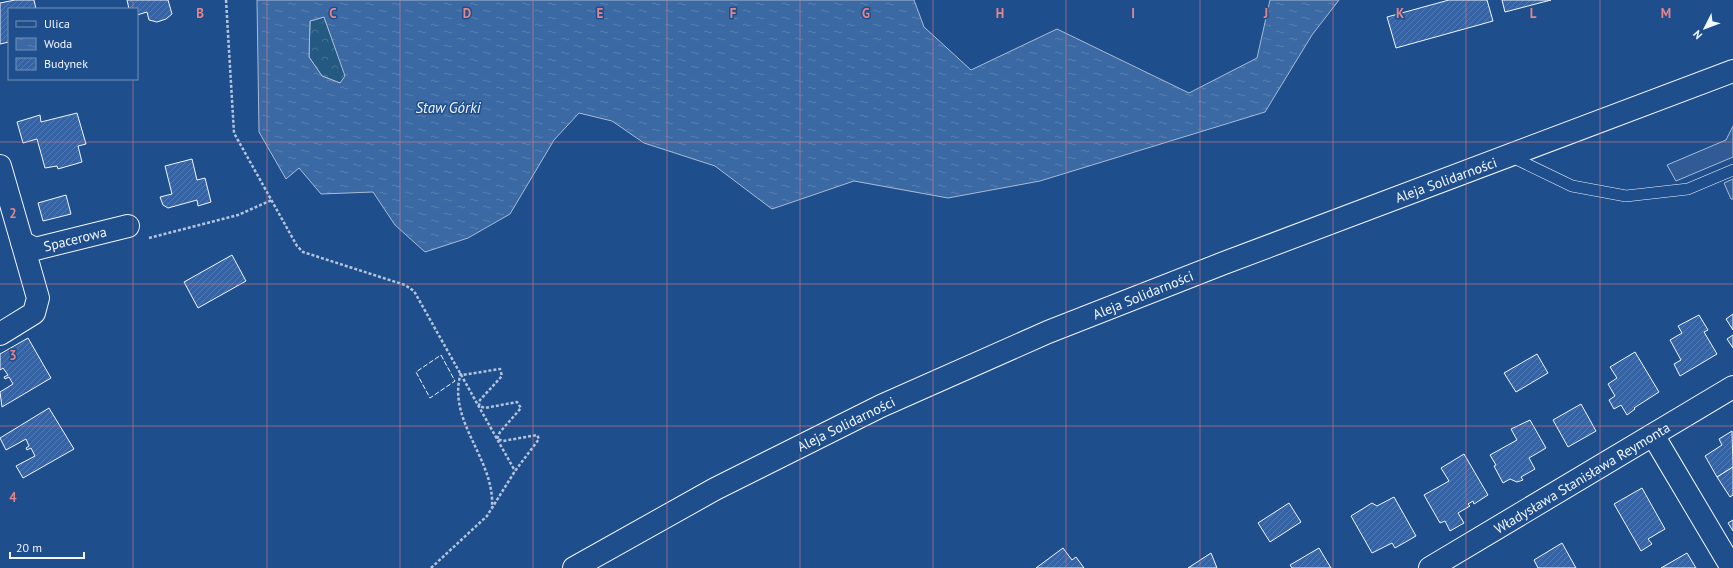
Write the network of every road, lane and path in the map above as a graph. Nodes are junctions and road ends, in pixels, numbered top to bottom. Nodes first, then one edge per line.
1 (226, 0) edge
2 (1733, 71) edge
3 (1510, 156) junction
4 (0, 166) edge
5 (1733, 170) edge
6 (272, 200) junction
7 (128, 226) dead end
8 (148, 238) dead end
9 (22, 242) junction
10 (0, 334) edge
11 (462, 374) junction
12 (1733, 387) edge
13 (479, 406) junction
14 (1652, 436) junction
15 (497, 439) junction
16 (515, 471) junction
17 (492, 509) junction
18 (431, 568) edge
19 (574, 568) edge
20 (1430, 568) edge
21 (1732, 568) edge

1 - 6 path
2 - 3 main road, Aleja Solidarności
3 - 5 lane
3 - 19 main road, Aleja Solidarności
4 - 9 main road, Spacerowa
6 - 8 path
6 - 11 path
7 - 9 main road, Spacerowa
9 - 10 main road, Spacerowa
11 - 13 path
11 - 13 path
11 - 17 path
12 - 14 main road, Władysława Stanisława Reymonta
13 - 15 path
13 - 15 path
14 - 20 main road, Władysława Stanisława Reymonta
14 - 21 main road
15 - 16 path
15 - 16 path
16 - 17 path
17 - 18 path

